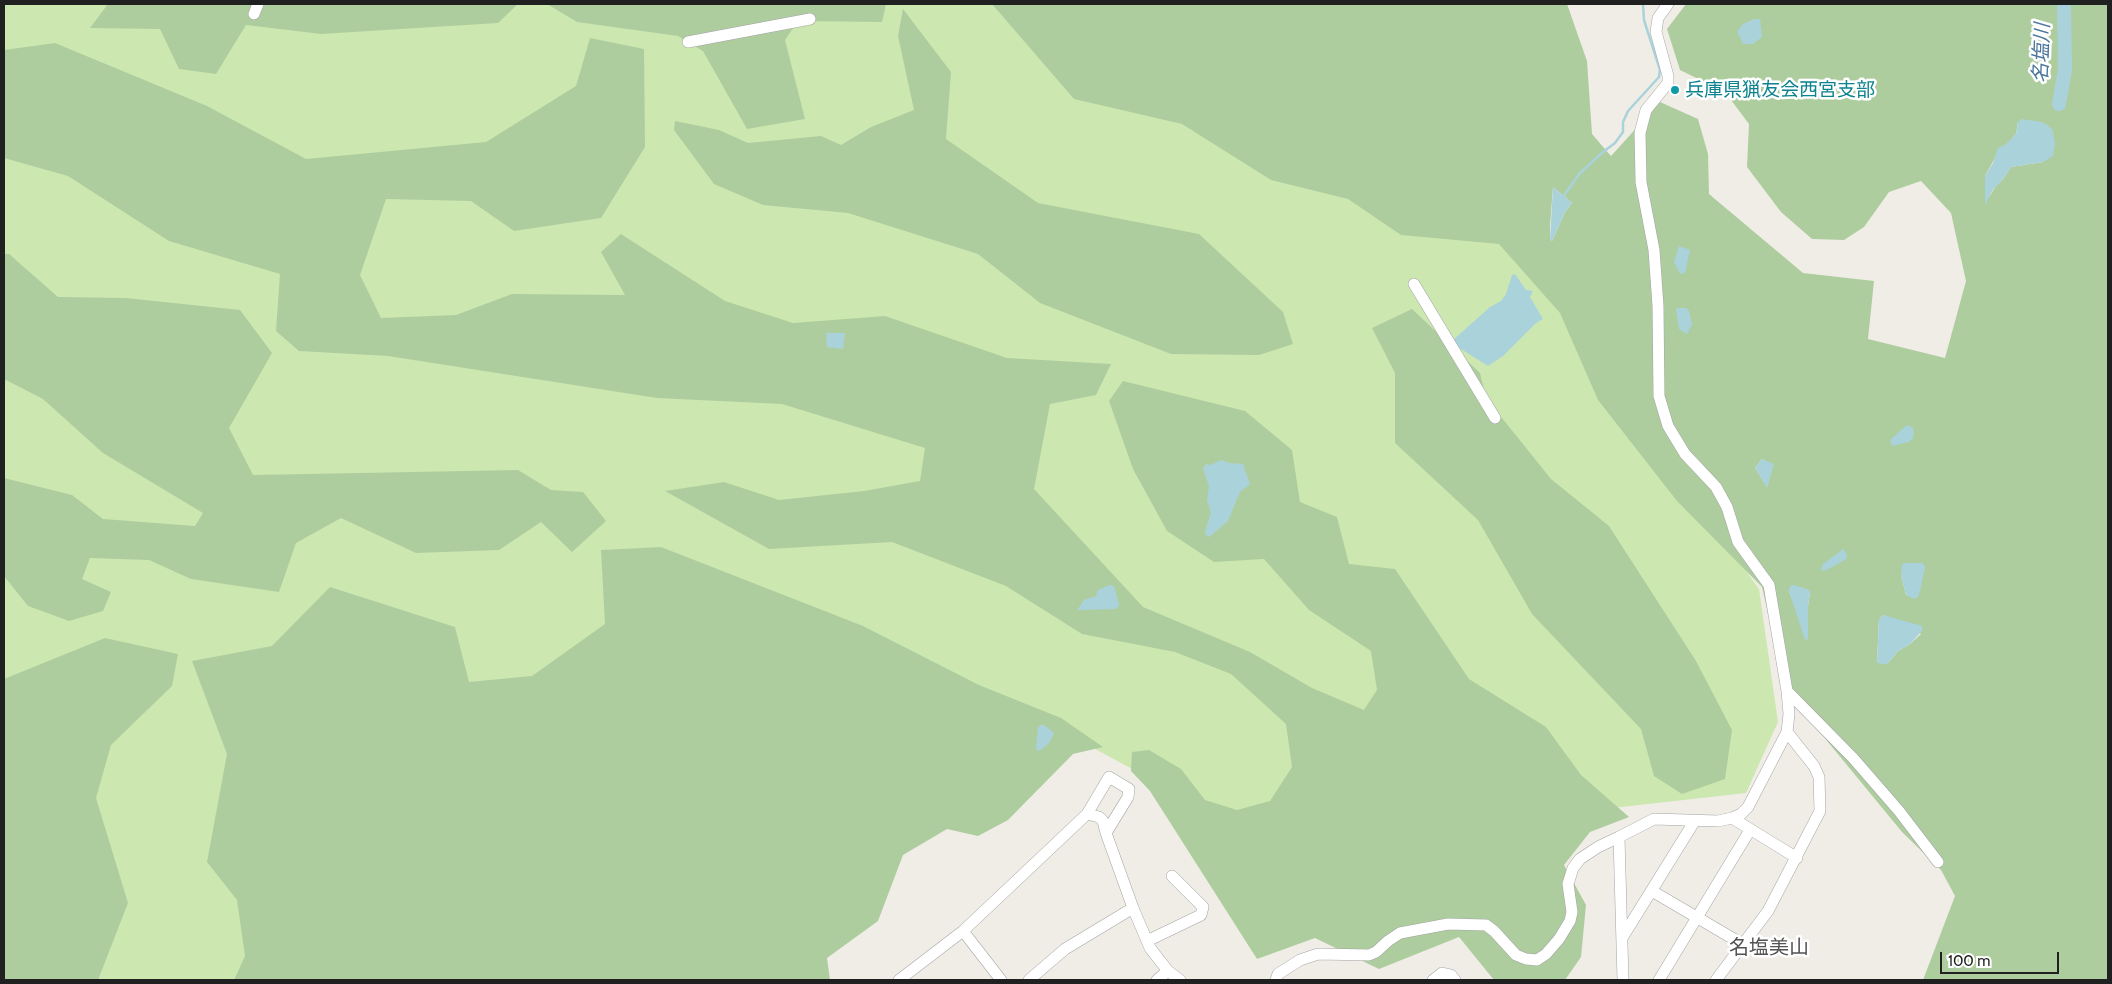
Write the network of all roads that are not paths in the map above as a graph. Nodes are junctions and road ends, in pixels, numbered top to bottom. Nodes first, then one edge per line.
1 (1667, 4) edge
2 (810, 19) dead end
3 (688, 42) dead end
4 (1414, 284) dead end
5 (1495, 418) dead end
6 (1787, 691) junction
7 (1787, 732) junction
8 (1086, 814) junction
9 (1732, 818) junction
10 (1694, 822) junction
11 (1750, 830) junction
12 (1106, 834) junction
13 (1619, 837) junction
14 (1797, 858) junction
15 (1938, 862) dead end
16 (1172, 876) dead end
17 (1652, 891) junction
18 (1133, 908) junction
19 (1697, 918) junction
20 (963, 931) junction
21 (1622, 938) junction
22 (1147, 941) junction
23 (1744, 945) junction
24 (1168, 971) junction
25 (899, 980) edge
26 (1001, 980) edge
27 (1029, 980) edge
28 (1156, 980) edge
29 (1180, 980) edge
30 (1276, 980) edge
31 (1433, 980) edge
32 (1455, 980) edge
33 (1623, 980) edge
34 (1659, 980) edge
35 (1716, 980) edge

1 - 6 street
2 - 3 street
4 - 5 street
6 - 7 street
6 - 15 street
7 - 9 street
7 - 14 street
8 - 12 street
8 - 12 street
8 - 20 street
9 - 10 street
9 - 11 street
10 - 13 street
10 - 17 street
11 - 14 street
11 - 19 street
12 - 18 street
13 - 21 street
13 - 30 street
14 - 23 street
16 - 22 street
17 - 19 street
17 - 21 street
18 - 22 street
18 - 27 street
19 - 23 street
19 - 34 street
20 - 25 street
20 - 26 street
21 - 33 street
22 - 24 street
23 - 35 street
24 - 28 street
24 - 29 street
31 - 32 street

